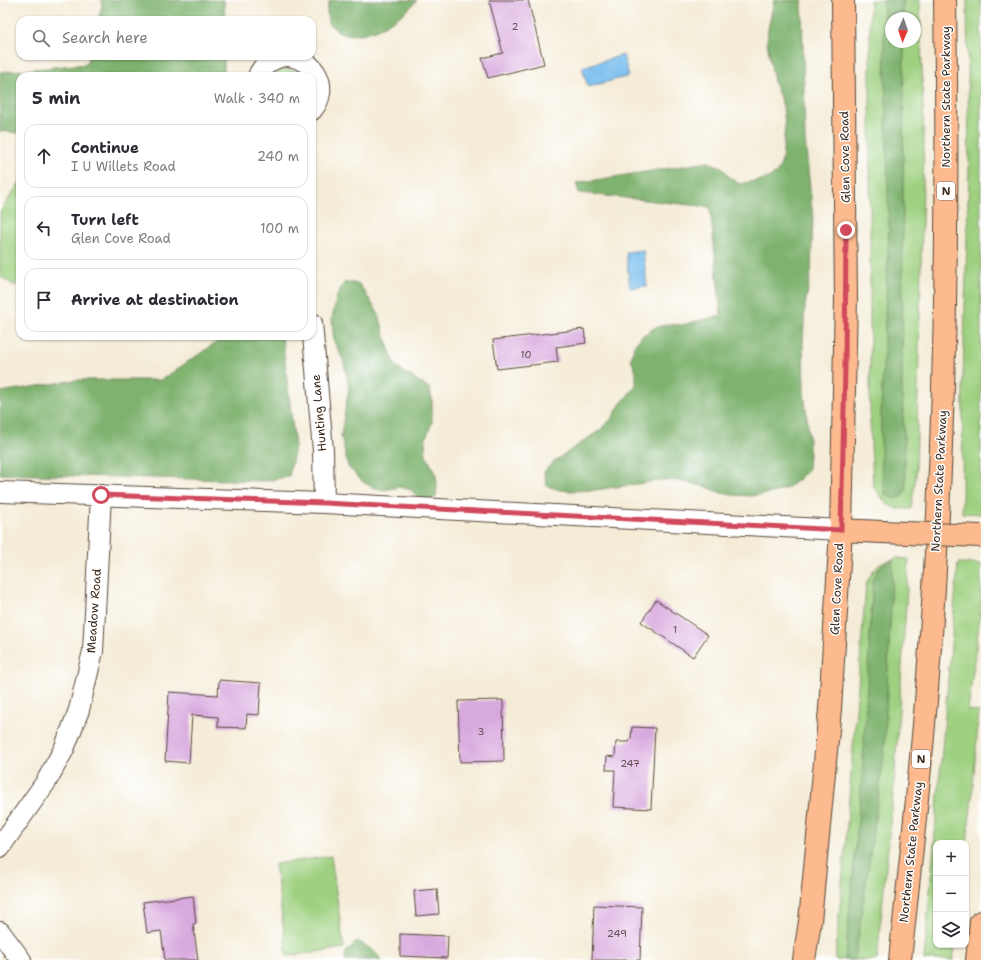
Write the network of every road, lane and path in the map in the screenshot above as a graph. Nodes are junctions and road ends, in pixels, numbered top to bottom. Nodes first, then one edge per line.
1 (843, 0) edge
2 (945, 0) edge
3 (272, 60) edge
4 (304, 60) edge
5 (261, 72) edge
6 (316, 72) edge
7 (316, 72) edge
8 (316, 103) edge
9 (313, 340) edge
10 (0, 492) edge
11 (101, 495) junction
12 (324, 503) junction
13 (841, 530) junction
14 (981, 536) edge
15 (0, 847) edge
16 (981, 922) edge
17 (0, 932) edge
18 (21, 960) edge
19 (804, 960) edge
20 (900, 960) edge
21 (976, 960) edge

1 - 13 main road, Glen Cove Road
2 - 20 main road, Northern State Parkway / N
3 - 5 street
4 - 7 street
6 - 8 street
9 - 12 street, Hunting Lane
10 - 11 street
11 - 12 street
11 - 15 street, Meadow Road
12 - 13 street
13 - 14 main road, bridge
13 - 19 main road, Glen Cove Road
16 - 21 main road
17 - 18 street

